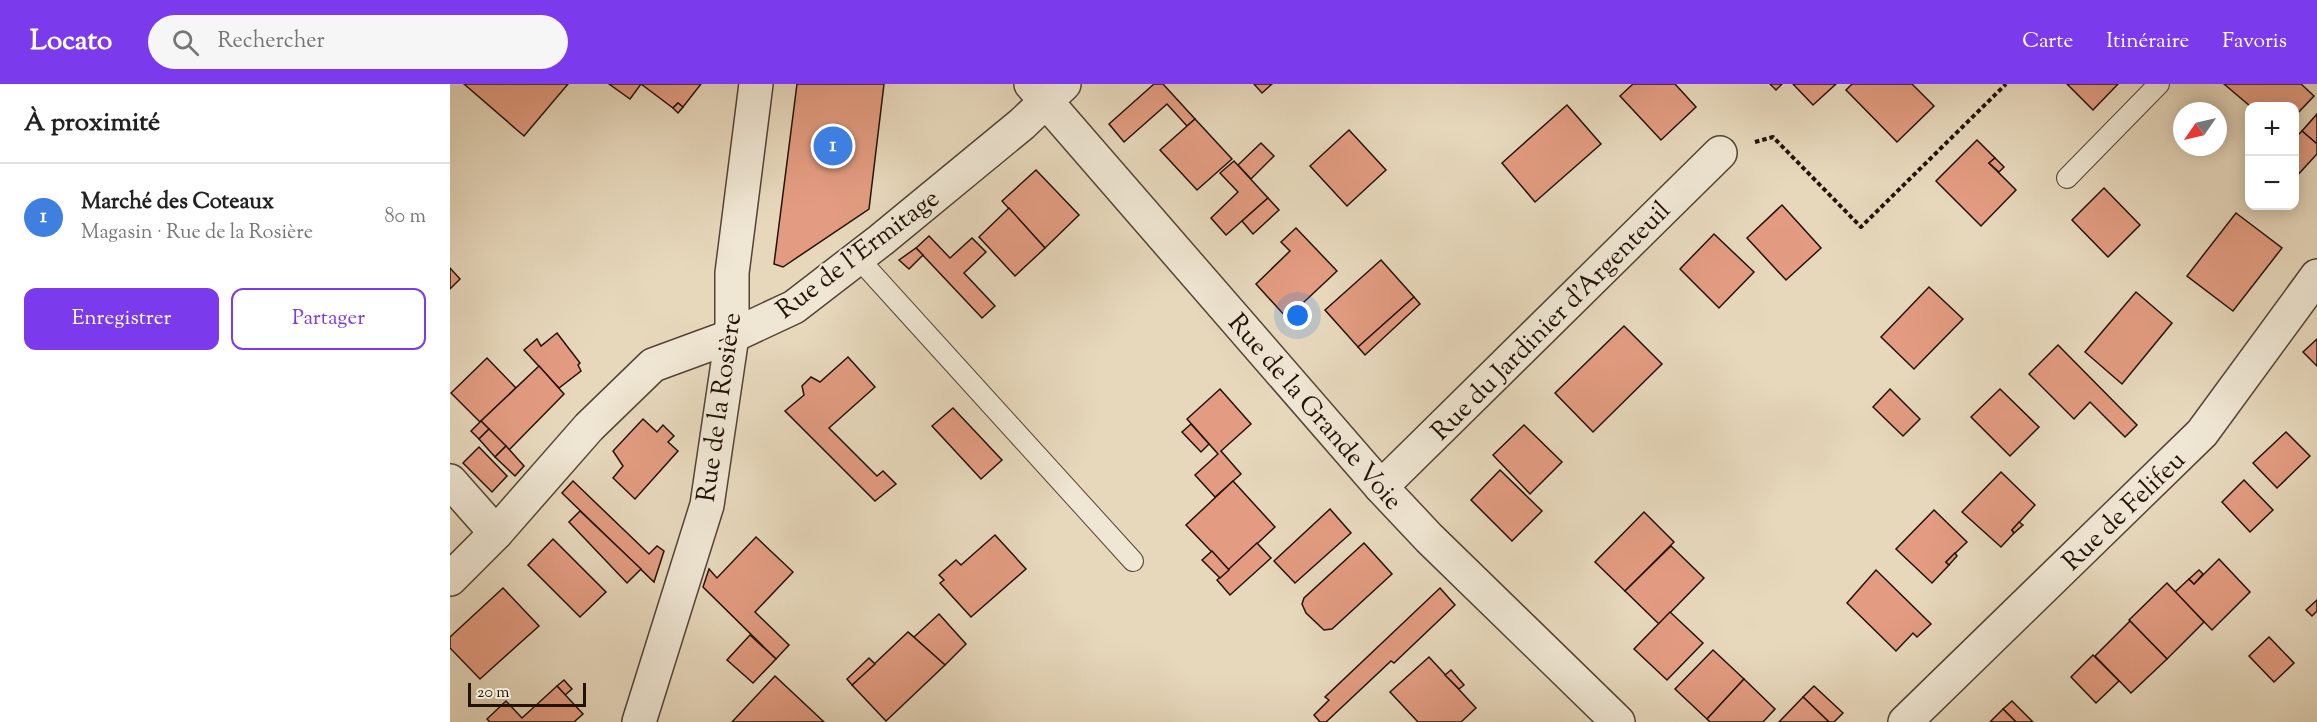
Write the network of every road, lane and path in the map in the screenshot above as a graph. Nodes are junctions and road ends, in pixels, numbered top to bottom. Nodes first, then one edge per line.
1 (756, 84) edge
2 (2007, 84) edge
3 (2159, 84) edge
4 (1047, 90) edge
5 (1720, 153) joint
6 (2067, 178) dead end
7 (858, 258) junction
8 (2317, 276) edge
9 (732, 336) junction
10 (450, 481) edge
11 (1381, 488) junction
12 (496, 533) junction
13 (1133, 561) dead end
14 (450, 579) edge
15 (1615, 721) edge
16 (639, 722) edge
17 (1905, 722) edge

1 - 9 street, Rue de la Rosière
2 - 5 path
3 - 6 lane
4 - 7 street, Rue de l'Ermitage
4 - 11 street, Rue de la Grande Voie
5 - 11 street, Rue du Jardinier d'Argenteuil
7 - 9 street, Rue de l'Ermitage
7 - 13 lane
8 - 17 street, Rue de Felifeu
9 - 12 street, Rue de l'Ermitage
9 - 16 street, Rue de la Rosière
10 - 12 street
11 - 15 street, Rue de la Grande Voie
12 - 14 street, Rue de l'Ermitage

